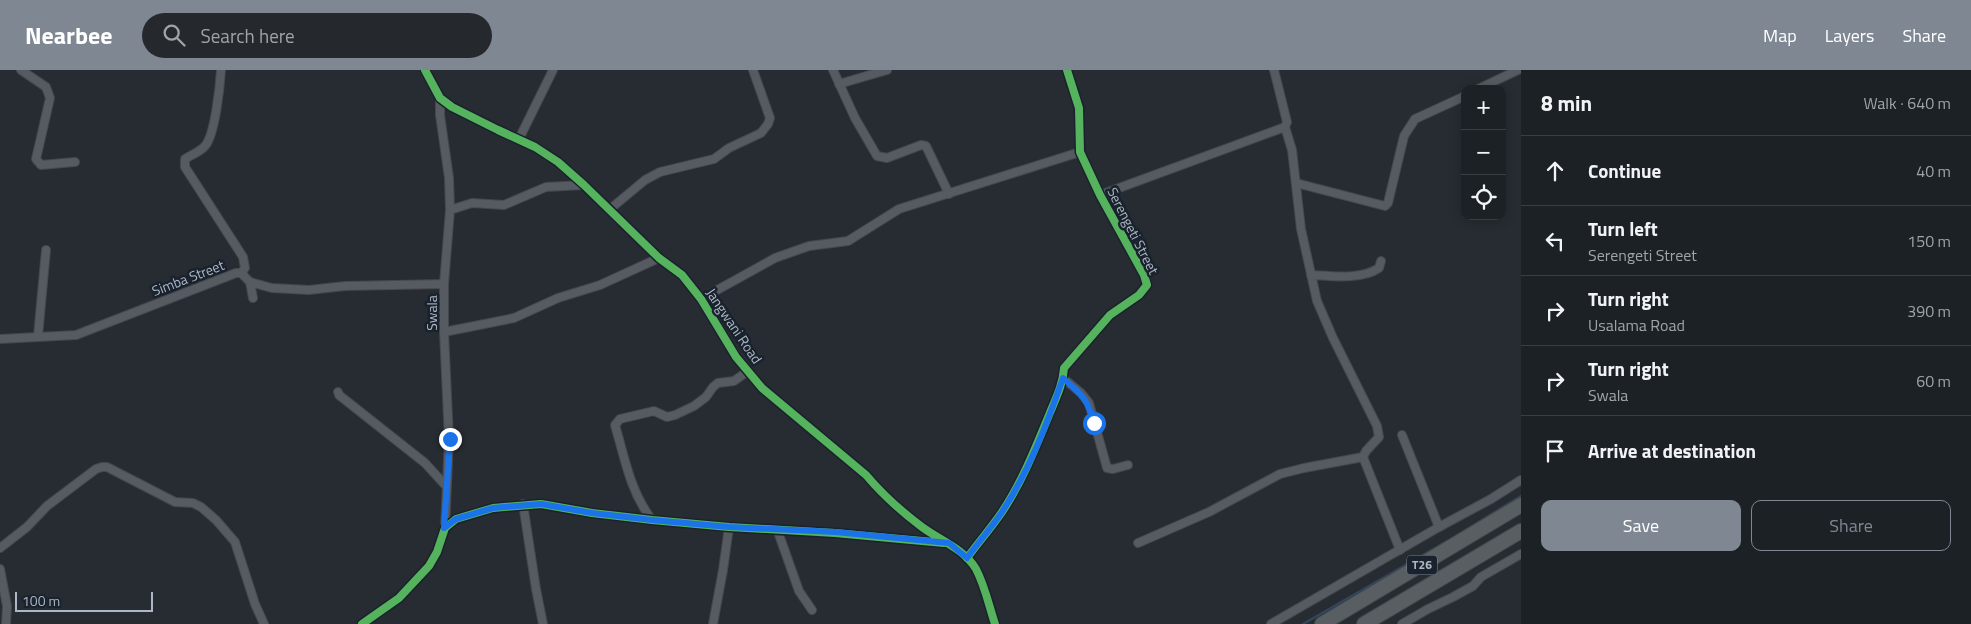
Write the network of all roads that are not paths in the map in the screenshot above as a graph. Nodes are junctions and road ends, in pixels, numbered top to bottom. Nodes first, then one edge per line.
1 (21, 70) edge
2 (222, 70) edge
3 (425, 70) edge
4 (553, 70) edge
5 (753, 70) edge
6 (833, 70) edge
7 (887, 70) edge
8 (1066, 70) edge
9 (1274, 70) edge
10 (1518, 70) edge
11 (839, 84) junction
12 (1486, 85) edge
13 (440, 98) junction
14 (1461, 98) edge
15 (1285, 127) junction
16 (519, 139) junction
17 (1080, 152) junction
18 (75, 162) dead end
19 (1296, 183) junction
20 (584, 185) junction
21 (948, 194) junction
22 (1100, 195) junction
23 (450, 210) junction
24 (609, 210) junction
25 (46, 250) dead end
26 (659, 258) junction
27 (1381, 261) dead end
28 (242, 273) junction
29 (1310, 275) junction
30 (250, 282) junction
31 (444, 284) junction
32 (253, 298) dead end
33 (701, 299) junction
34 (444, 332) junction
35 (38, 336) junction
36 (0, 339) edge
37 (748, 371) junction
38 (1063, 378) junction
39 (338, 392) dead end
40 (1402, 435) dead end
41 (1363, 457) junction
42 (1128, 465) dead end
43 (1521, 480) edge
44 (446, 486) junction
45 (523, 504) junction
46 (1521, 505) edge
47 (652, 520) junction
48 (729, 527) junction
49 (1438, 527) junction
50 (444, 528) junction
51 (777, 529) junction
52 (1521, 531) edge
53 (949, 543) junction
54 (1138, 543) dead end
55 (0, 548) edge
56 (1400, 550) junction
57 (1521, 554) edge
58 (967, 558) junction
59 (0, 570) edge
60 (812, 610) dead end
61 (6, 624) edge
62 (264, 624) edge
63 (362, 624) edge
64 (544, 624) edge
65 (713, 624) edge
66 (995, 624) edge
67 (1271, 624) edge
68 (1322, 624) edge
69 (1364, 624) edge
70 (1402, 624) edge

1 - 18 street
2 - 28 street
3 - 13 street, Jangwani Road
4 - 16 street
5 - 24 street
6 - 11 street
7 - 11 street
8 - 17 street, Serengeti Street
9 - 15 street
10 - 12 street
11 - 21 street
13 - 16 street, Jangwani Road
13 - 23 street, Swala
14 - 19 street
15 - 19 street
15 - 22 street
16 - 20 street, Jangwani Road
17 - 21 street
17 - 22 street, Serengeti Street
19 - 29 street
20 - 23 street
20 - 24 street, Jangwani Road
21 - 33 street
22 - 38 street, Serengeti Street
23 - 31 street, Swala
24 - 26 street, Jangwani Road
25 - 35 street
26 - 33 street, Jangwani Road
26 - 34 street
27 - 29 street
28 - 30 street, Simba Street
28 - 35 street, Simba Street
29 - 41 street
30 - 31 street
30 - 32 street
31 - 34 street, Swala
33 - 37 street, Jangwani Road
34 - 44 street, Swala
35 - 36 street, Simba Street
37 - 47 street
37 - 53 street, Jangwani Road
38 - 42 street
38 - 58 street, Serengeti Street
39 - 44 street
40 - 49 street
41 - 54 street
41 - 56 street
43 - 49 street
44 - 50 street, Swala
45 - 47 street
45 - 50 street
45 - 64 street
46 - 68 highway, T26
47 - 48 street
48 - 51 street
48 - 65 street
49 - 56 street
50 - 63 street, Swala
51 - 53 street
51 - 60 street
52 - 69 highway, T26
53 - 58 street, Jangwani Road
55 - 62 street
56 - 67 street
57 - 70 street
58 - 66 street, Jangwani Road
59 - 61 street

